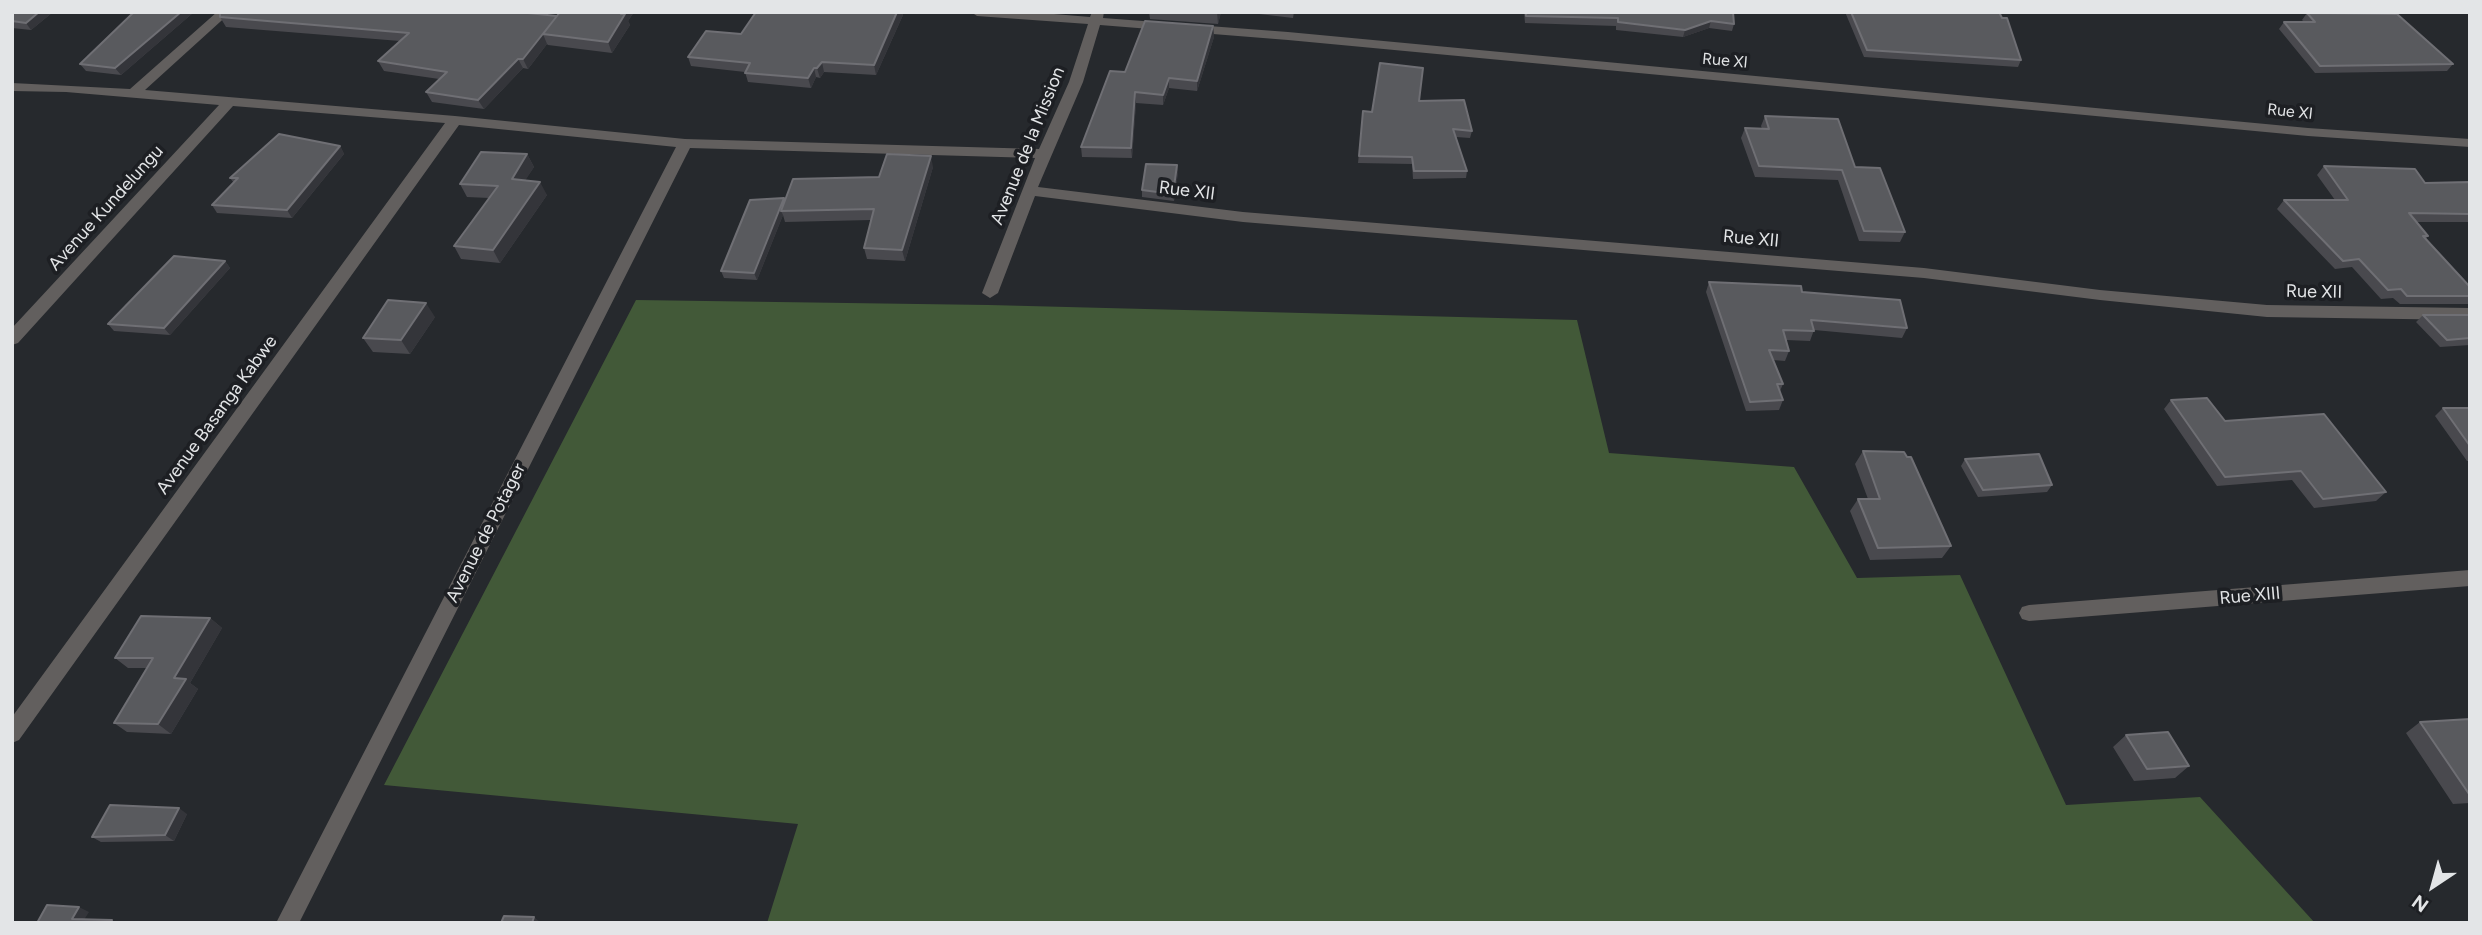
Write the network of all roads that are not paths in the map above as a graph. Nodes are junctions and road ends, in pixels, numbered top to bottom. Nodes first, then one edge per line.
1 (225, 12) edge
2 (977, 12) edge
3 (1096, 17) edge
4 (12, 87) edge
5 (133, 94) junction
6 (229, 102) junction
7 (455, 120) junction
8 (685, 142) junction
9 (2470, 143) edge
10 (1044, 154) junction
11 (1030, 191) junction
12 (990, 293) dead end
13 (2470, 314) edge
14 (12, 339) edge
15 (2470, 578) edge
16 (2029, 613) dead end
17 (12, 734) edge
18 (287, 923) edge

1 - 5 street
2 - 3 street, Rue XI
3 - 9 street, Rue XI
3 - 10 street, Avenue de la Mission
4 - 5 street
5 - 6 street
6 - 7 street
6 - 14 street, Avenue Kundelungu
7 - 8 street
7 - 17 street, Avenue Basanga Kabwe
8 - 10 street
8 - 18 street, Avenue de Potager
10 - 11 street, Avenue de la Mission
11 - 12 street, Avenue de la Mission
11 - 13 street, Rue XII
15 - 16 street, Rue XIII

